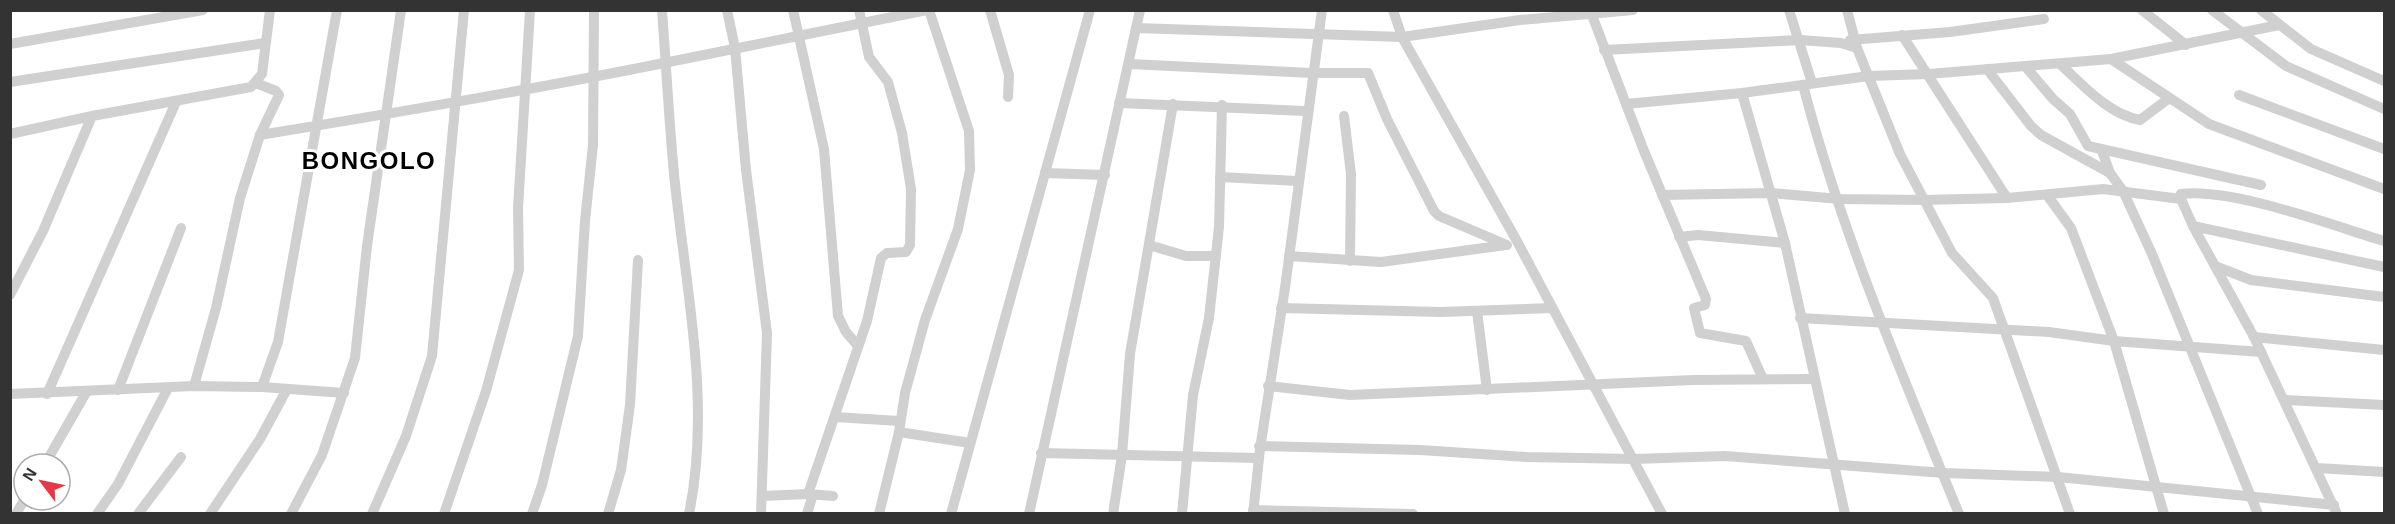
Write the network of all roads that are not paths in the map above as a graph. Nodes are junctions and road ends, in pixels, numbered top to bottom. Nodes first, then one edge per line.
1 (203, 10) edge
2 (270, 10) edge
3 (337, 10) edge
4 (401, 10) edge
5 (464, 10) edge
6 (530, 10) edge
7 (594, 10) edge
8 (662, 10) edge
9 (727, 10) edge
10 (793, 10) edge
11 (859, 10) edge
12 (990, 10) edge
13 (1090, 10) edge
14 (1140, 10) edge
15 (1322, 10) edge
16 (1393, 10) edge
17 (1632, 10) edge
18 (1789, 10) edge
19 (1847, 10) edge
20 (2142, 10) edge
21 (2212, 10) edge
22 (2261, 10) edge
23 (924, 11) edge
24 (1591, 13) edge
25 (2044, 19) dead end
26 (862, 22) junction
27 (2278, 25) junction
28 (1136, 28) junction
29 (2238, 32) junction
30 (800, 34) junction
31 (1318, 34) junction
32 (1902, 35) junction
33 (1402, 37) junction
34 (1800, 40) junction
35 (265, 42) junction
36 (1855, 43) junction
37 (10, 44) edge
38 (2186, 45) junction
39 (735, 48) junction
40 (1604, 50) junction
41 (2111, 59) junction
42 (665, 63) junction
43 (1130, 64) junction
44 (2060, 64) junction
45 (2025, 66) junction
46 (1987, 69) junction
47 (1312, 74) junction
48 (1929, 74) junction
49 (594, 76) junction
50 (1869, 76) junction
51 (2385, 81) edge
52 (10, 82) edge
53 (256, 83) junction
54 (1808, 84) junction
55 (527, 87) junction
56 (1742, 93) junction
57 (2239, 95) dead end
58 (1008, 98) dead end
59 (2168, 99) junction
60 (457, 101) junction
61 (176, 102) junction
62 (1119, 103) junction
63 (1173, 104) junction
64 (1626, 104) junction
65 (1222, 105) junction
66 (2385, 109) edge
67 (1305, 111) junction
68 (385, 115) junction
69 (92, 116) junction
70 (1344, 116) dead end
71 (318, 124) junction
72 (10, 134) edge
73 (260, 135) junction
74 (2385, 149) edge
75 (2102, 151) junction
76 (1045, 173) junction
77 (2110, 173) junction
78 (1105, 176) junction
79 (1220, 177) junction
80 (1297, 181) junction
81 (2261, 185) dead end
82 (2385, 189) edge
83 (2123, 191) junction
84 (1772, 193) junction
85 (1662, 195) junction
86 (2047, 195) junction
87 (2007, 198) junction
88 (1840, 199) junction
89 (2181, 199) junction
90 (1923, 200) junction
91 (2193, 226) junction
92 (181, 228) dead end
93 (1679, 237) junction
94 (2385, 241) edge
95 (1785, 243) junction
96 (1513, 244) junction
97 (1149, 245) junction
98 (1216, 256) junction
99 (1289, 256) junction
100 (638, 260) dead end
101 (1350, 261) junction
102 (2215, 266) junction
103 (2385, 267) edge
104 (10, 296) edge
105 (2385, 297) edge
106 (1281, 308) junction
107 (1552, 308) junction
108 (1477, 311) junction
109 (1800, 318) junction
110 (1881, 323) junction
111 (2004, 330) junction
112 (2254, 337) junction
113 (2114, 341) junction
114 (858, 346) junction
115 (2191, 347) junction
116 (2385, 350) edge
117 (2261, 352) junction
118 (1763, 379) junction
119 (1814, 379) junction
120 (1593, 384) junction
121 (194, 386) junction
122 (1269, 386) junction
123 (262, 387) junction
124 (168, 388) junction
125 (287, 389) junction
126 (118, 390) junction
127 (1487, 390) junction
128 (87, 391) junction
129 (47, 393) junction
130 (344, 393) junction
131 (10, 394) edge
132 (2285, 400) junction
133 (2385, 405) edge
134 (835, 417) junction
135 (899, 427) junction
136 (970, 443) junction
137 (52, 452) edge
138 (1258, 452) junction
139 (1041, 453) junction
140 (1122, 455) junction
141 (181, 457) dead end
142 (1186, 458) junction
143 (1634, 459) junction
144 (1833, 465) junction
145 (2317, 468) junction
146 (2385, 472) edge
147 (1944, 473) junction
148 (2058, 477) junction
149 (2157, 488) junction
150 (810, 494) junction
151 (763, 496) junction
152 (833, 496) dead end
153 (2251, 497) junction
154 (2335, 509) edge
155 (1253, 512) edge
156 (97, 513) edge
157 (138, 513) edge
158 (210, 513) edge
159 (291, 513) edge
160 (372, 513) edge
161 (444, 513) edge
162 (532, 513) edge
163 (608, 513) edge
164 (689, 513) edge
165 (761, 513) edge
166 (807, 513) edge
167 (879, 513) edge
168 (951, 513) edge
169 (1029, 513) edge
170 (1113, 513) edge
171 (1182, 513) edge
172 (1413, 513) edge
173 (1662, 513) edge
174 (1845, 513) edge
175 (1959, 513) edge
176 (2070, 513) edge
177 (2164, 513) edge
178 (2258, 513) edge

1 - 37 street
2 - 35 street
3 - 71 street
4 - 68 street
5 - 60 street
6 - 55 street
7 - 49 street
8 - 42 street
9 - 39 street
10 - 30 street
11 - 26 street
12 - 58 street
13 - 76 street
14 - 28 street
15 - 31 street
16 - 33 street
17 - 24 street
18 - 34 street
19 - 36 street
20 - 38 street
21 - 29 street
22 - 27 street
23 - 26 street
23 - 135 street
24 - 33 street
24 - 40 street
25 - 32 street
26 - 30 street
26 - 114 street
27 - 29 street
27 - 51 street
28 - 31 street
28 - 43 street
29 - 38 street
29 - 66 street
30 - 39 street
30 - 114 street
31 - 33 street
31 - 47 street
32 - 36 street
32 - 48 street
33 - 96 street
34 - 36 street
34 - 40 street
34 - 54 street
35 - 52 street
35 - 53 street
36 - 50 street
38 - 41 street
39 - 42 street
39 - 151 street
40 - 64 street
41 - 44 street
41 - 59 street
42 - 49 street
42 - 164 street
43 - 47 street
43 - 62 street
44 - 45 street
44 - 59 street
45 - 46 street
45 - 75 street
46 - 48 street
46 - 77 street
47 - 67 street
47 - 96 street
48 - 50 street
48 - 87 street
49 - 55 street
49 - 162 street
50 - 54 street
50 - 90 street
53 - 61 street
53 - 73 street
54 - 56 street
54 - 88 street
55 - 60 street
55 - 161 street
56 - 64 street
56 - 84 street
57 - 74 street
59 - 82 street
60 - 68 street
60 - 160 street
61 - 69 street
61 - 129 street
62 - 63 street
62 - 78 street
63 - 65 street
63 - 97 street
64 - 85 street
65 - 67 street
65 - 79 street
67 - 80 street
68 - 71 street
68 - 130 street
69 - 72 street
69 - 104 street
70 - 101 street
71 - 73 street
71 - 123 street
73 - 121 street
75 - 77 street
75 - 81 street
76 - 78 street
76 - 136 street
77 - 83 street
78 - 139 street
79 - 80 street
79 - 98 street
80 - 99 street
83 - 86 street
83 - 89 street
83 - 115 street
84 - 85 street
84 - 88 street
84 - 95 street
85 - 93 street
86 - 87 street
86 - 113 street
87 - 90 street
88 - 90 street
88 - 110 street
89 - 91 street
89 - 94 street
90 - 111 street
91 - 102 street
91 - 103 street
92 - 126 street
93 - 95 street
93 - 118 street
95 - 109 street
96 - 101 street
96 - 107 street
97 - 98 street
97 - 140 street
98 - 142 street
99 - 101 street
99 - 106 street
100 - 163 street
102 - 105 street
102 - 112 street
106 - 108 street
106 - 122 street
107 - 108 street
107 - 120 street
108 - 127 street
109 - 110 street
109 - 119 street
110 - 111 street
110 - 147 street
111 - 113 street
111 - 148 street
112 - 116 street
112 - 117 street
113 - 115 street
113 - 149 street
114 - 134 street
115 - 117 street
115 - 153 street
117 - 132 street
118 - 119 street
118 - 120 street
119 - 144 street
120 - 127 street
120 - 143 street
121 - 123 street
121 - 124 street
122 - 127 street
122 - 138 street
123 - 125 street
124 - 126 street
124 - 156 street
125 - 130 street
125 - 158 street
126 - 128 street
128 - 129 street
128 - 137 street
129 - 131 street
130 - 159 street
132 - 133 street
132 - 145 street
134 - 135 street
134 - 150 street
135 - 136 street
135 - 167 street
136 - 168 street
138 - 142 street
138 - 143 street
138 - 155 street
139 - 140 street
139 - 169 street
140 - 142 street
140 - 170 street
141 - 157 street
142 - 171 street
143 - 144 street
143 - 173 street
144 - 147 street
144 - 174 street
145 - 146 street
145 - 154 street
147 - 148 street
147 - 175 street
148 - 149 street
148 - 176 street
149 - 153 street
149 - 177 street
150 - 151 street
150 - 152 street
150 - 166 street
151 - 165 street
153 - 154 street
153 - 178 street
155 - 172 street

